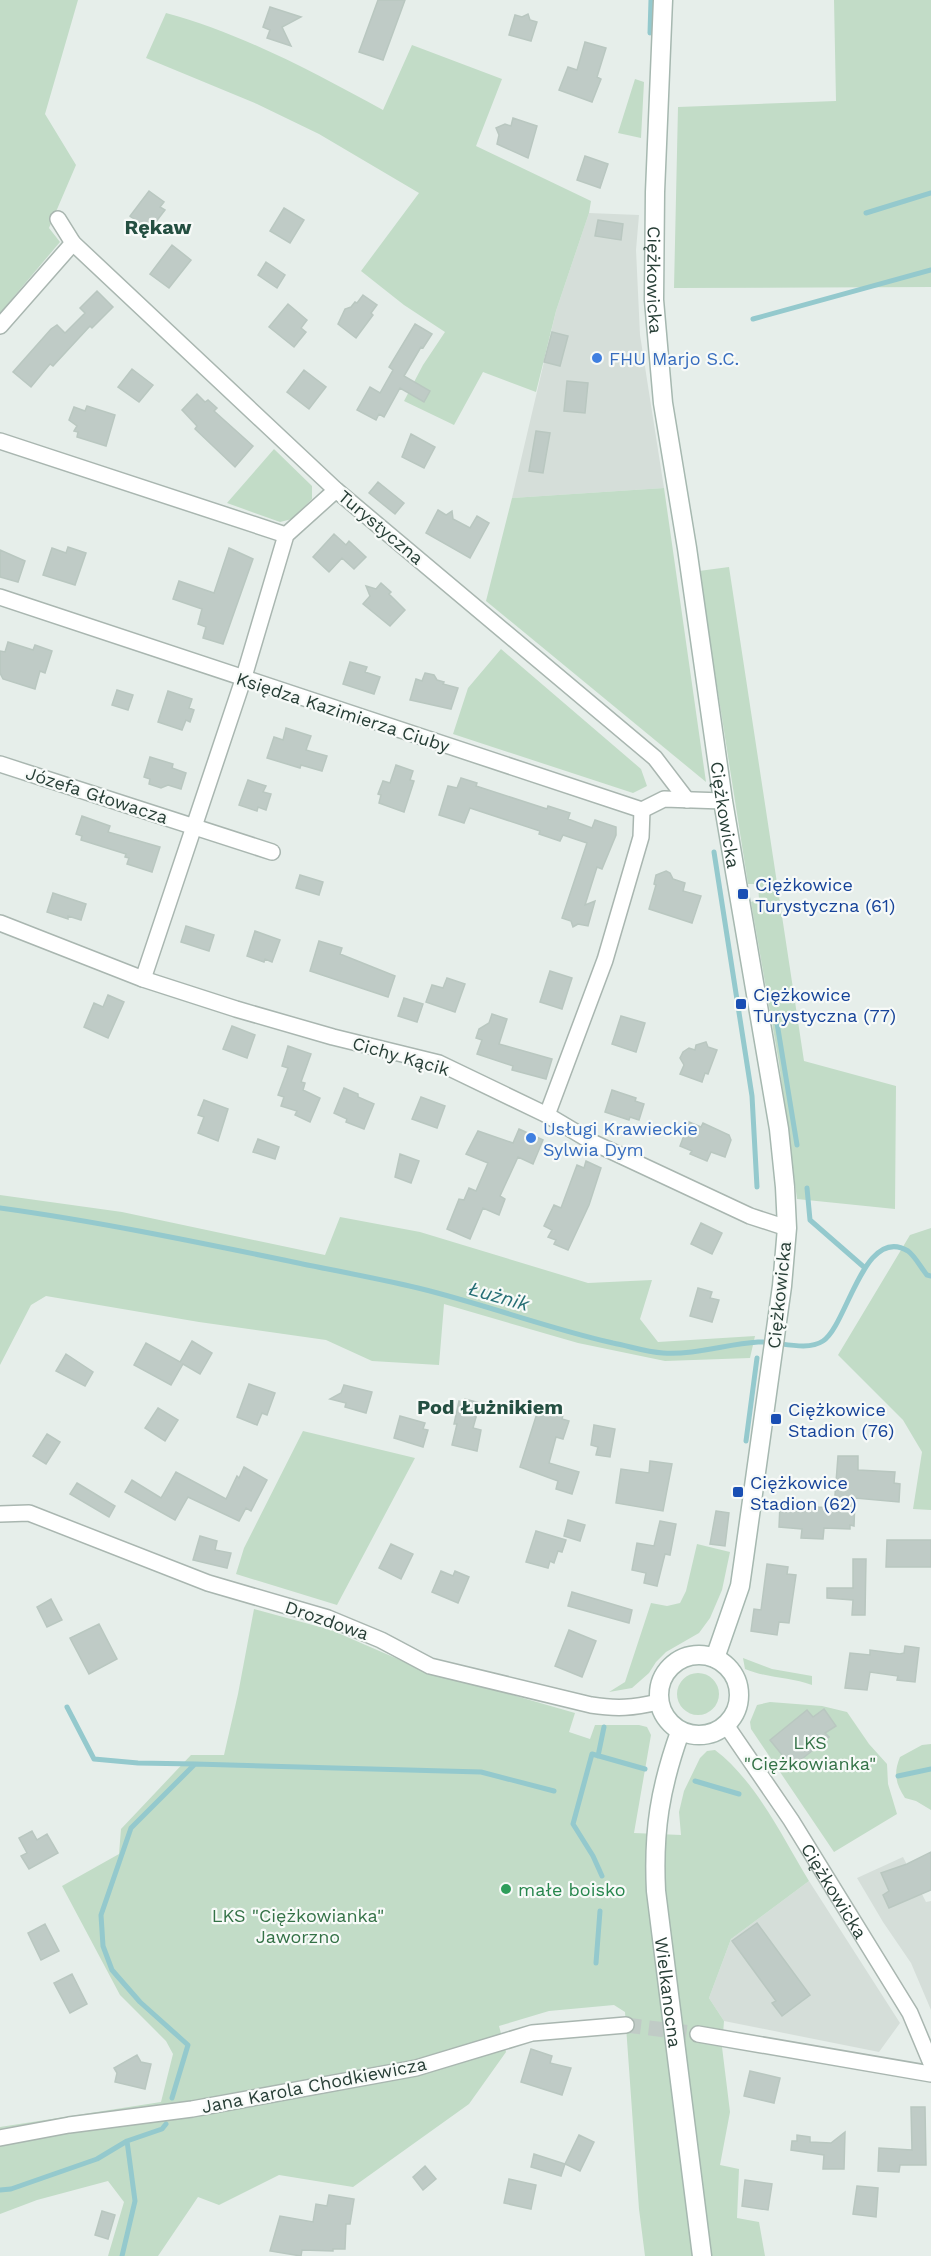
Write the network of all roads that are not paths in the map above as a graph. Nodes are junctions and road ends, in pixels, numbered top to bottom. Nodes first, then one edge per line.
1 (663, 0) edge
2 (58, 219) dead end
3 (73, 243) junction
4 (0, 326) edge
5 (0, 441) edge
6 (336, 490) junction
7 (286, 535) junction
8 (0, 597) edge
9 (243, 680) junction
10 (0, 764) edge
11 (687, 800) junction
12 (723, 801) junction
13 (642, 810) junction
14 (194, 826) junction
15 (272, 852) dead end
16 (0, 923) edge
17 (143, 979) junction
18 (547, 1115) junction
19 (787, 1228) junction
20 (0, 1514) edge
21 (715, 1658) junction
22 (658, 1702) junction
23 (726, 1725) junction
24 (680, 1732) junction
25 (626, 2025) tunnel mouth
26 (699, 2034) tunnel mouth
27 (931, 2063) edge
28 (931, 2074) edge
29 (0, 2138) edge
30 (702, 2256) edge

1 - 12 street, Ciężkowicka
2 - 3 street, Turystyczna
3 - 4 street
3 - 6 street, Turystyczna
5 - 7 street
6 - 7 street
6 - 11 street, Turystyczna
7 - 9 street
8 - 9 street, Księdza Kazimierza Ciuby
9 - 13 street, Księdza Kazimierza Ciuby
9 - 14 street
10 - 14 street, Józefa Głowacza
11 - 12 street
11 - 13 street
12 - 19 street, Ciężkowicka
13 - 18 street
14 - 15 street, Józefa Głowacza
14 - 17 street
16 - 17 street, Cichy Kącik
17 - 18 street, Cichy Kącik
18 - 19 street, Cichy Kącik
19 - 21 street, Ciężkowicka
20 - 22 street, Drozdowa
21 - 22 street
21 - 23 street
22 - 24 street
23 - 24 street
23 - 27 street, Ciężkowicka
24 - 30 street, Wielkanocna
25 - 29 street, Jana Karola Chodkiewicza
26 - 28 street

